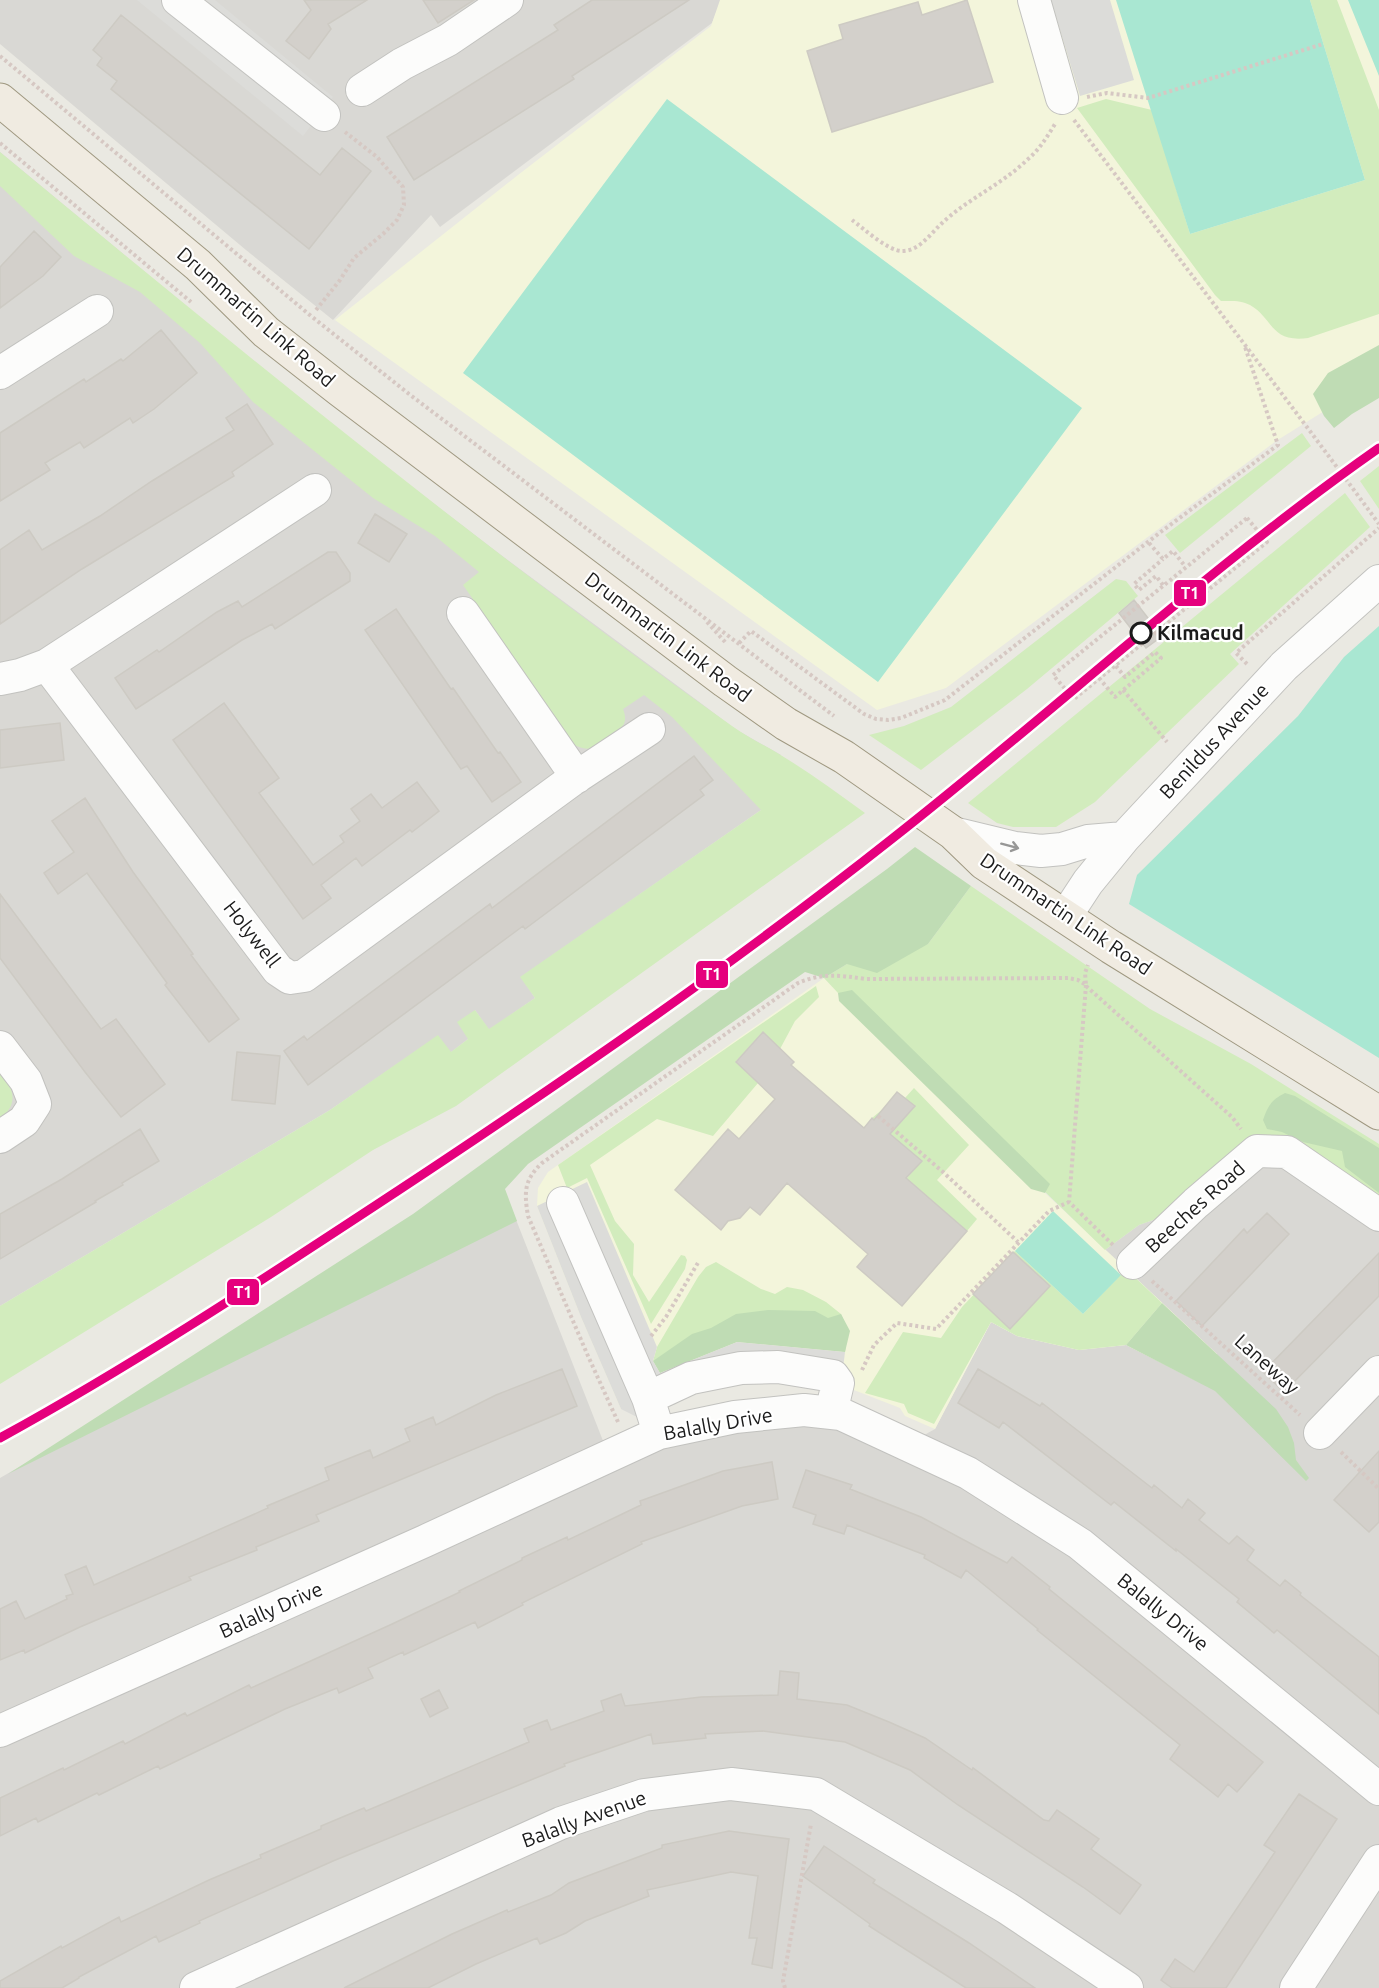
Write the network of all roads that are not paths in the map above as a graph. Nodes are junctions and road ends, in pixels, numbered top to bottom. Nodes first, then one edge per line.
1 (178, 0) edge
2 (507, 0) edge
3 (1034, 0) edge
4 (362, 90) dead end
5 (0, 100) edge
6 (1063, 103) road end
7 (324, 115) road end
8 (97, 311) dead end
9 (0, 373) edge
10 (316, 492) dead end
11 (1379, 581) edge
12 (463, 613) dead end
13 (47, 665) junction
14 (0, 679) edge
15 (650, 730) dead end
16 (577, 777) junction
17 (953, 833) junction
18 (1124, 838) junction
19 (1065, 917) junction
20 (0, 1047) edge
21 (1379, 1113) edge
22 (0, 1137) edge
23 (563, 1203) dead end
24 (1379, 1215) edge
25 (1133, 1263) road end
26 (1379, 1372) edge
27 (648, 1398) junction
28 (831, 1413) junction
29 (659, 1433) junction
30 (1320, 1433) road end
31 (0, 1731) edge
32 (1379, 1789) edge
33 (1379, 1861) edge
34 (195, 1988) edge
35 (1127, 1988) edge
36 (1296, 1988) edge

1 - 7 street
2 - 4 street
3 - 6 street
5 - 17 main road, Drummartin Link Road
8 - 9 street
10 - 13 street
11 - 18 street, Benildus Avenue
12 - 16 street
13 - 14 street
13 - 16 street, Holywell
15 - 16 street, Holywell
17 -> 18 street
17 - 19 main road, Drummartin Link Road
18 - 19 street, Benildus Avenue
19 - 21 main road, Drummartin Link Road
20 - 22 street
23 - 27 street
24 - 25 street, Beeches Road
26 - 30 street
27 - 28 street
27 - 29 street
28 - 29 street, Balally Drive
28 - 32 street, Balally Drive
29 - 31 street, Balally Drive
33 - 36 street
34 - 35 street, Balally Avenue

